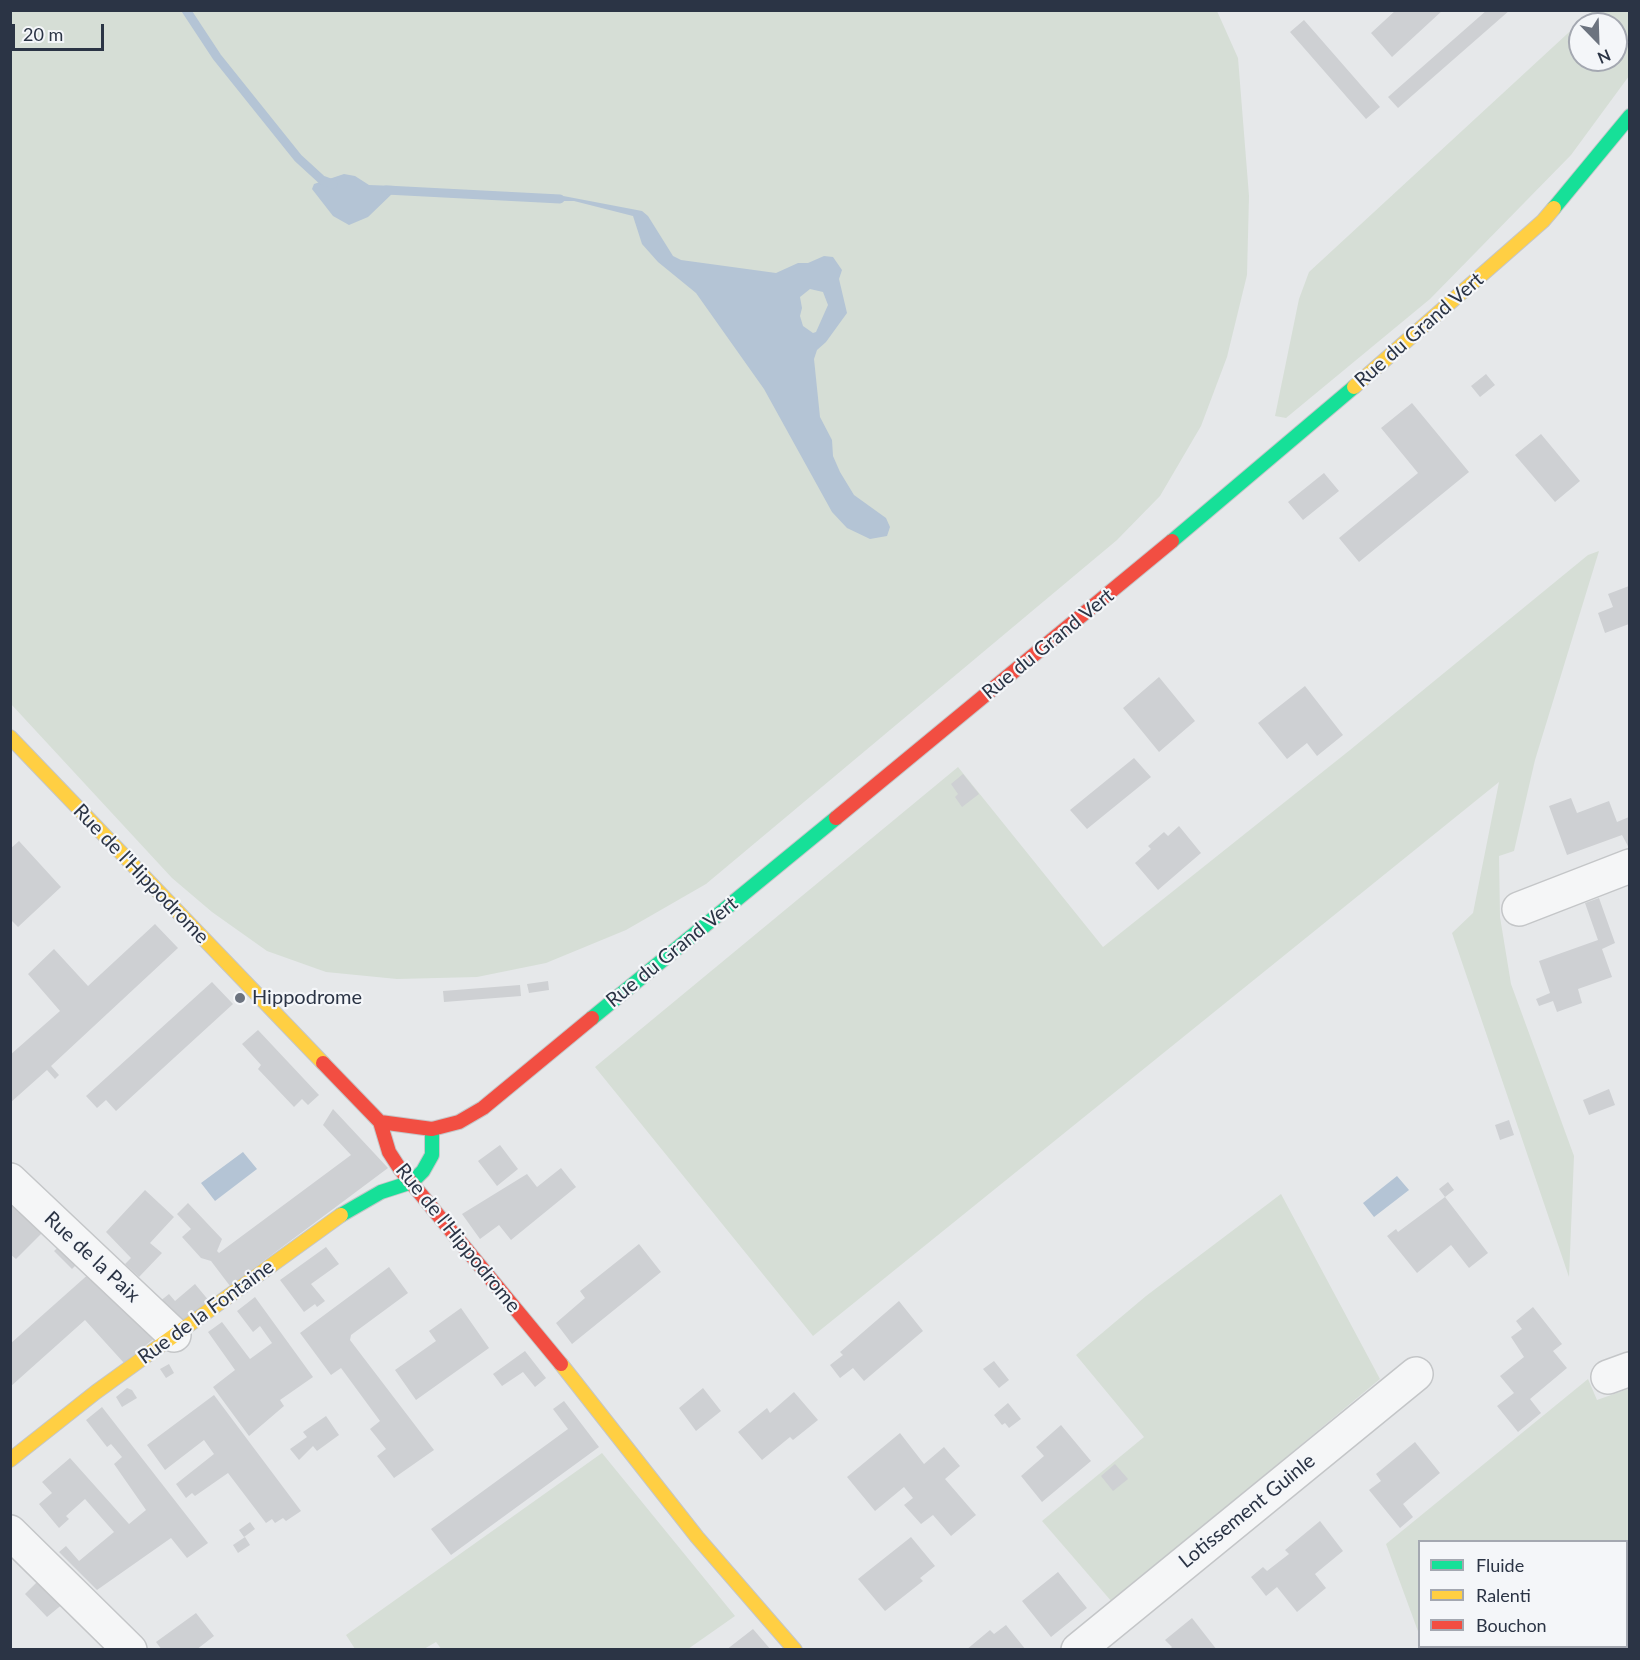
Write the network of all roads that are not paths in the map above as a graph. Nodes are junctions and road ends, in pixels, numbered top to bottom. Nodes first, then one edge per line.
1 (1629, 116) edge
2 (10, 737) edge
3 (1629, 866) edge
4 (1519, 909) dead end
5 (380, 1122) junction
6 (432, 1129) junction
7 (10, 1180) edge
8 (412, 1182) junction
9 (174, 1335) junction
10 (1416, 1374) dead end
11 (10, 1460) edge
12 (10, 1532) edge
13 (130, 1650) edge
14 (795, 1650) edge
15 (1078, 1650) edge

1 - 6 main road, Rue du Grand Vert
2 - 5 main road, Rue de l'Hippodrome
3 - 4 street
5 - 6 main road, Rue du Grand Vert
5 - 8 main road, Rue de l'Hippodrome
6 - 8 main road
7 - 9 street, Rue de la Paix
8 - 9 main road, Rue de la Fontaine
8 - 14 main road, Rue de l'Hippodrome
9 - 11 main road, Rue de la Fontaine
10 - 15 street, Lotissement Guinle
12 - 13 street

